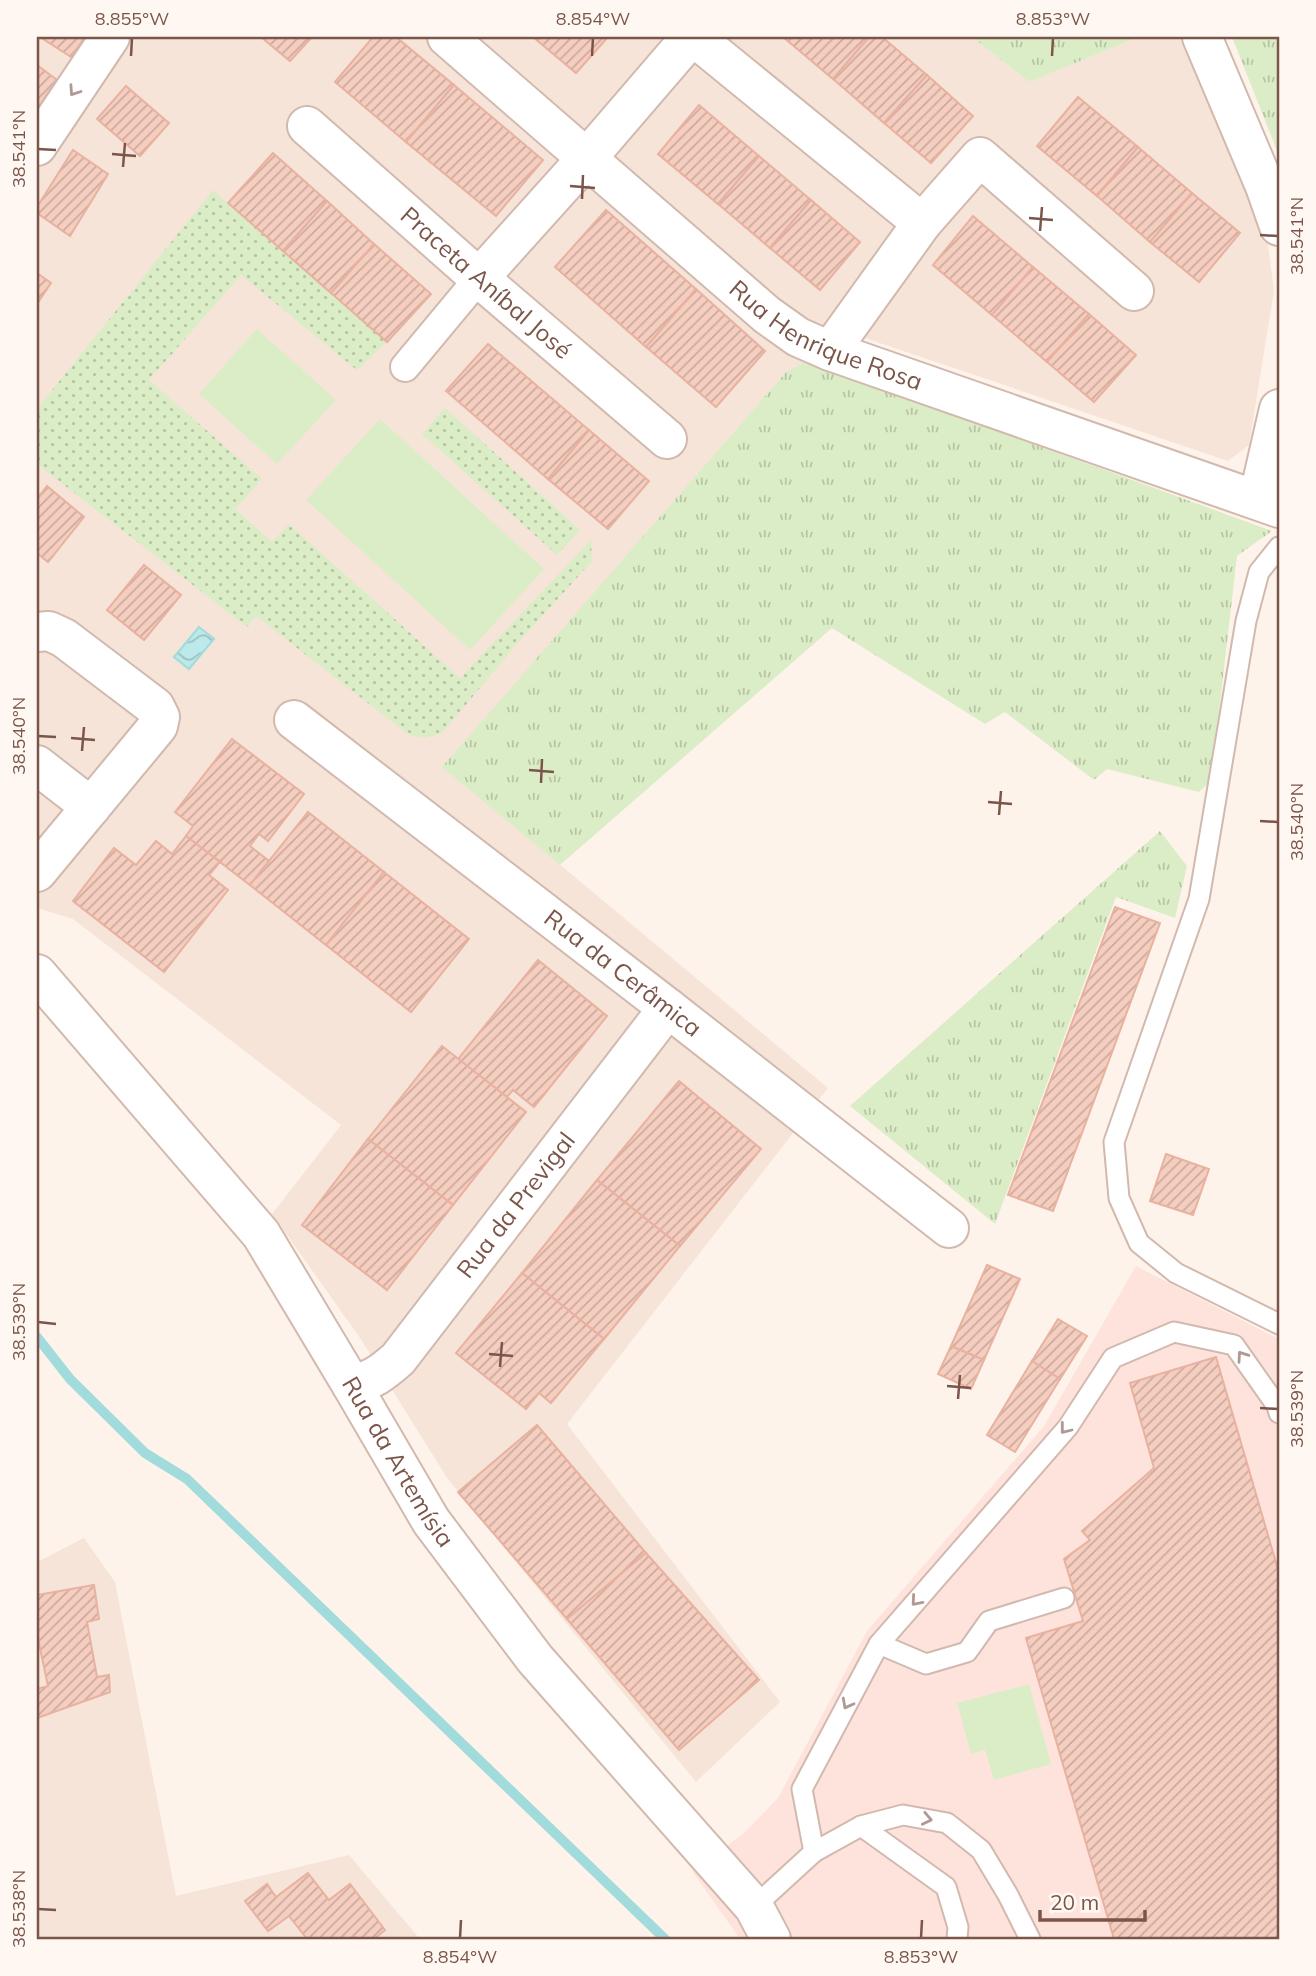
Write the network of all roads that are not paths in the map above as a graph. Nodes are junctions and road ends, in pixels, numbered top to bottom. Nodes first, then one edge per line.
1 (110, 37) edge
2 (447, 37) edge
3 (692, 37) edge
4 (1202, 37) edge
5 (307, 126) dead end
6 (37, 146) edge
7 (587, 158) junction
8 (922, 223) junction
9 (1279, 226) edge
10 (479, 278) junction
11 (1135, 291) dead end
12 (830, 351) junction
13 (405, 367) dead end
14 (1279, 409) edge
15 (667, 439) dead end
16 (1269, 504) edge
17 (1279, 547) edge
18 (37, 632) edge
19 (294, 720) dead end
20 (37, 765) edge
21 (91, 807) junction
22 (37, 872) edge
23 (37, 974) edge
24 (668, 1008) junction
25 (949, 1228) dead end
26 (1279, 1324) edge
27 (351, 1384) junction
28 (1279, 1413) edge
29 (1064, 1598) dead end
30 (879, 1644) junction
31 (861, 1826) junction
32 (814, 1852) junction
33 (762, 1923) edge
34 (957, 1939) edge
35 (1030, 1939) edge

1 -> 6 street
2 - 7 street, Rua Henrique Rosa
3 - 7 street
3 - 8 street
4 - 9 street
5 - 10 street, Praceta Aníbal José
7 - 10 street
7 - 12 street, Rua Henrique Rosa
8 - 11 street
8 - 12 street
10 - 13 street
10 - 15 street, Praceta Aníbal José
12 - 16 street, Rua Henrique Rosa
14 - 16 street
17 - 26 lane
18 - 21 street
19 - 24 street, Rua da Cerâmica
20 - 21 street
21 - 22 street
23 - 27 street, Rua da Artemísia
24 - 25 street, Rua da Cerâmica
24 - 27 street, Rua da Previgal
27 - 33 street, Rua da Artemísia
28 -> 30 lane
29 - 30 lane
30 -> 32 lane
31 - 32 lane
31 - 34 lane
31 -> 35 lane
32 - 33 lane

